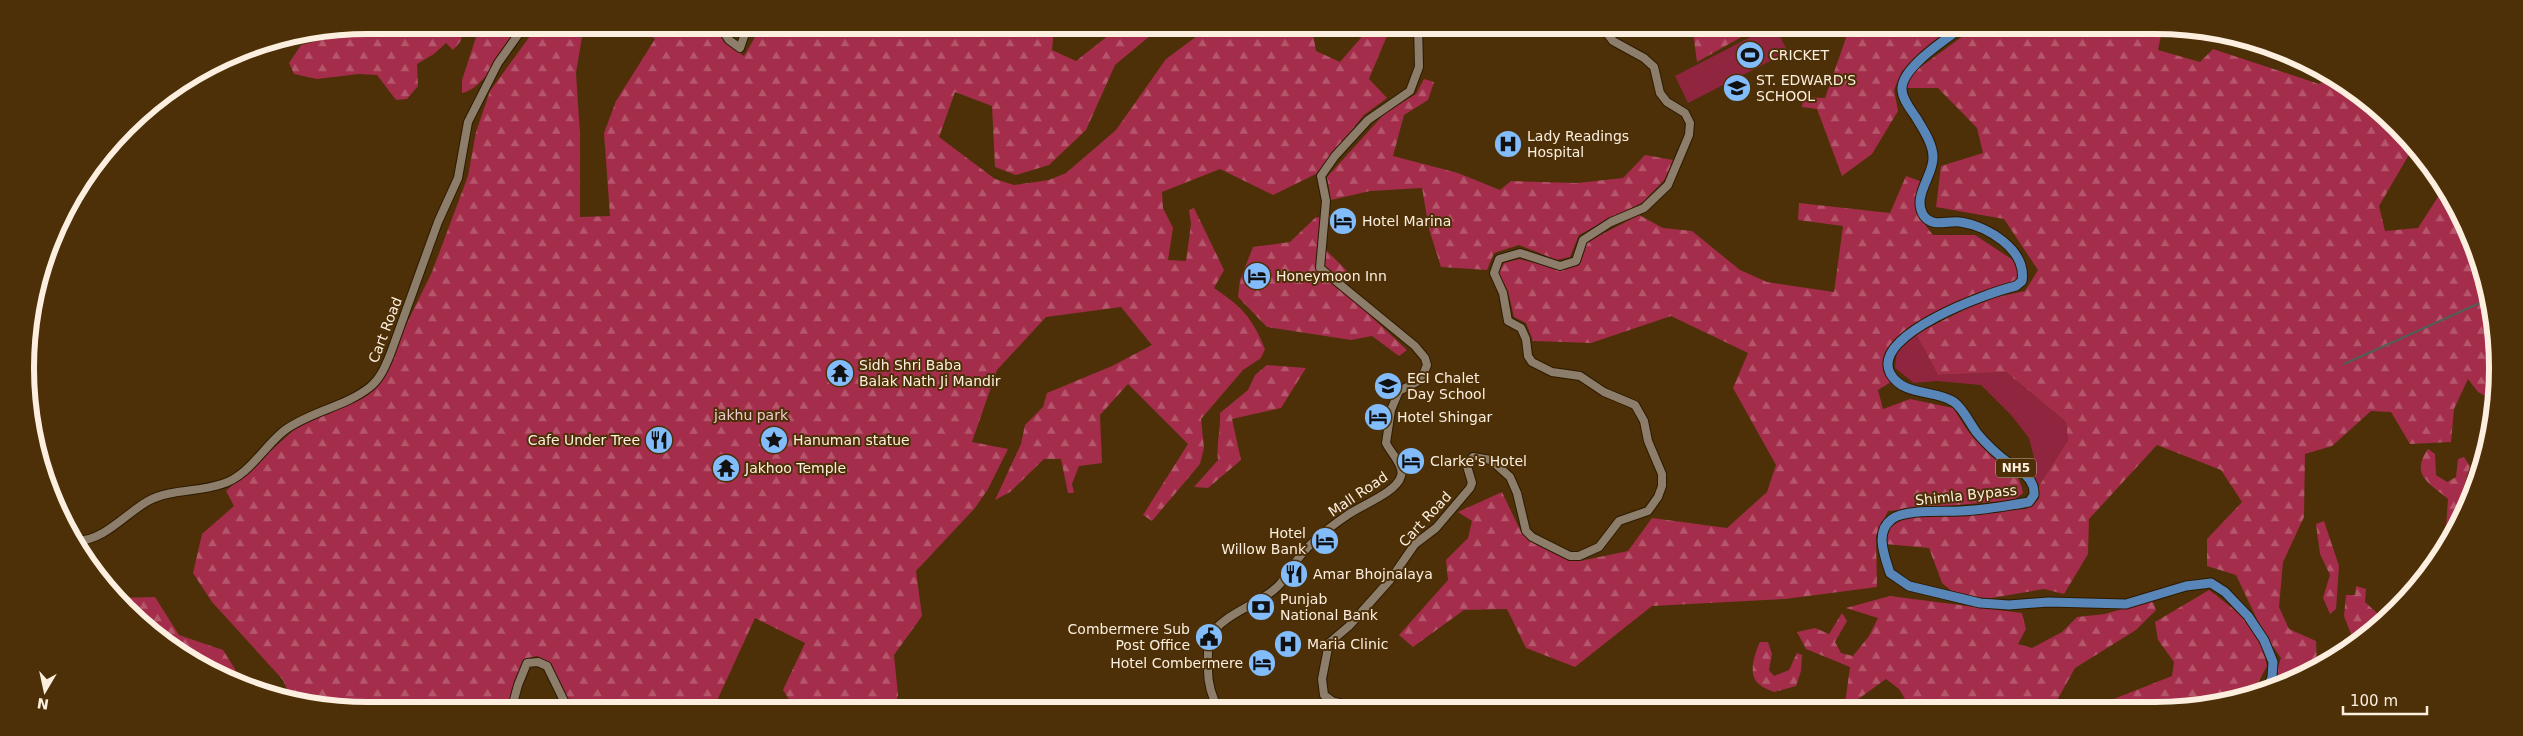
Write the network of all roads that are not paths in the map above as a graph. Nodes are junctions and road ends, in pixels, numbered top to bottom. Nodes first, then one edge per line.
1 (519, 34) edge
2 (725, 34) edge
3 (745, 34) edge
4 (1418, 34) edge
5 (1608, 34) edge
6 (1954, 34) edge
7 (81, 539) edge
8 (2270, 682) edge
9 (514, 702) edge
10 (564, 702) edge
11 (1217, 702) edge
12 (1336, 702) edge

1 - 7 main road, Cart Road
2 - 3 main road
4 - 11 main road, Mall Road
5 - 12 main road, Cart Road
6 - 8 highway, Shimla Bypass / NH5
9 - 10 main road

